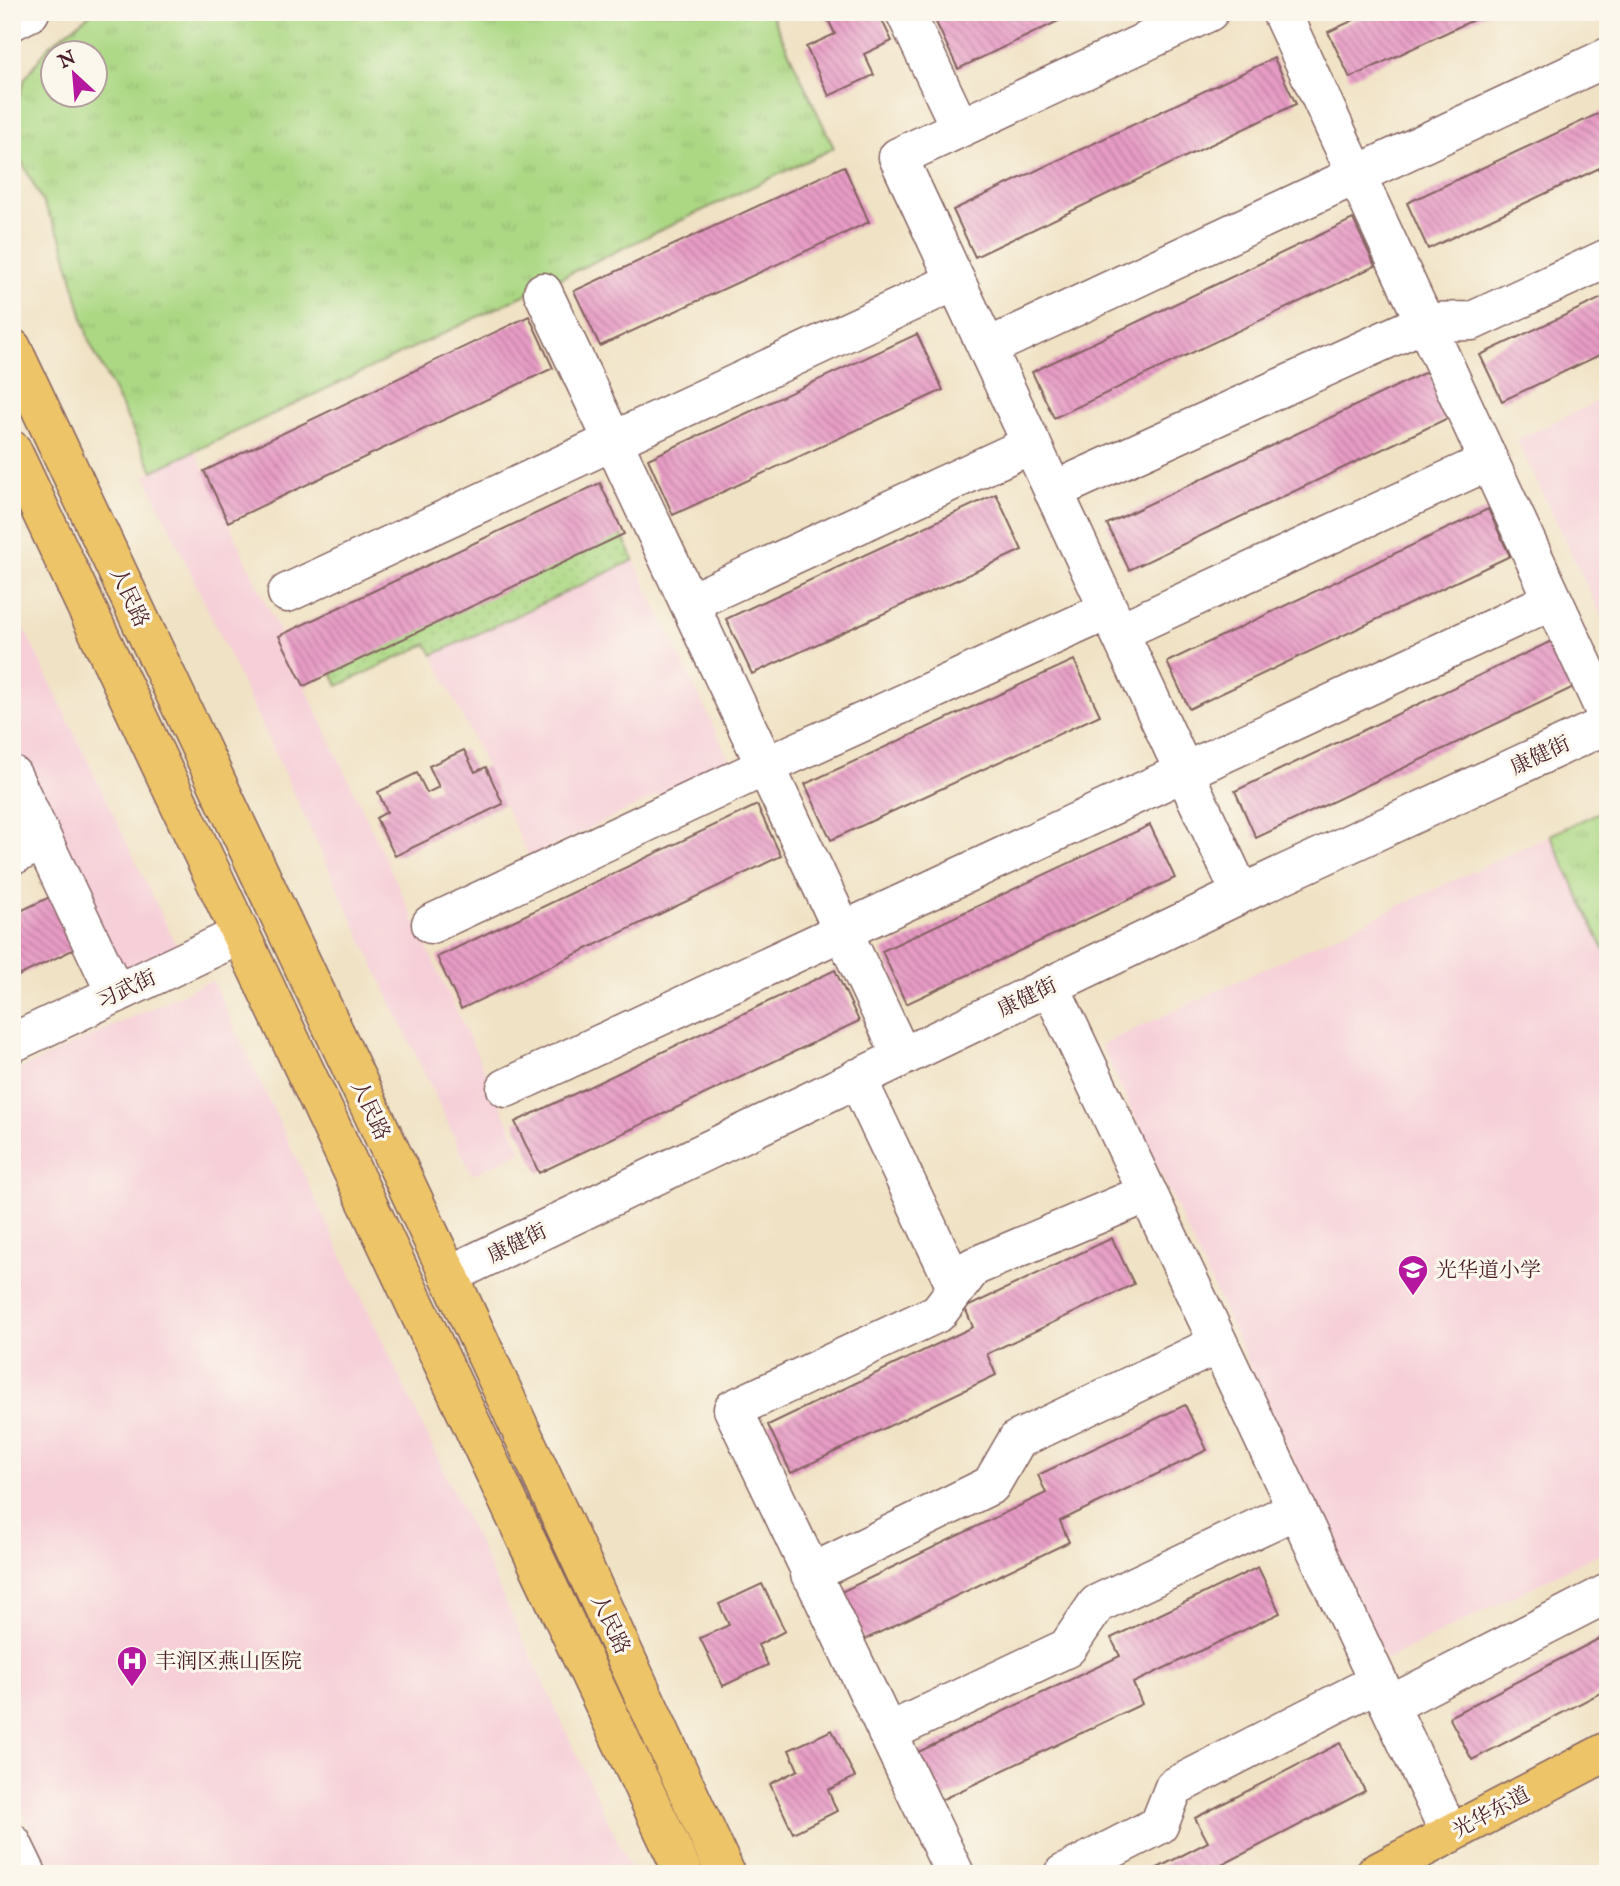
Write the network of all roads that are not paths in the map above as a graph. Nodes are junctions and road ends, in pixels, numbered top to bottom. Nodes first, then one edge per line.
1 (30, 12) edge
2 (905, 12) edge
3 (1209, 12) edge
4 (1281, 12) edge
5 (12, 21) edge
6 (1608, 57) edge
7 (960, 128) junction
8 (1356, 174) junction
9 (1608, 258) edge
10 (956, 281) junction
11 (543, 292) dead end
12 (1424, 322) junction
13 (12, 348) edge
14 (987, 348) junction
15 (612, 439) junction
16 (1031, 444) junction
17 (12, 450) edge
18 (1489, 461) junction
19 (1053, 491) junction
20 (287, 593) dead end
21 (1553, 600) junction
22 (689, 603) junction
23 (1114, 621) junction
24 (1608, 718) edge
25 (1608, 724) edge
26 (766, 766) junction
27 (1184, 772) junction
28 (12, 775) edge
29 (28, 848) edge
30 (1241, 894) junction
31 (432, 924) dead end
32 (843, 931) junction
33 (240, 935) junction
34 (1050, 986) junction
35 (116, 994) junction
36 (12, 1043) edge
37 (902, 1057) junction
38 (857, 1079) junction
39 (506, 1088) dead end
40 (1148, 1193) junction
41 (449, 1275) junction
42 (956, 1287) junction
43 (1218, 1344) junction
44 (1297, 1509) junction
45 (810, 1574) junction
46 (1608, 1593) edge
47 (1384, 1694) junction
48 (887, 1732) junction
49 (1608, 1751) edge
50 (1450, 1834) junction
51 (12, 1843) edge
52 (27, 1874) edge
53 (684, 1874) edge
54 (726, 1874) edge
55 (955, 1874) edge
56 (1063, 1874) edge
57 (1374, 1874) edge

1 - 5 street
2 - 7 street
3 - 7 street
4 - 8 street
6 - 8 street
7 - 10 street
8 - 12 street
8 - 14 street
9 - 12 street
10 - 14 street
10 - 15 street
11 - 15 street
12 - 18 street
12 - 19 street
13 - 41 main road, 人民路
14 - 16 street
15 - 20 street
15 - 22 street
16 - 19 street
16 - 22 street
17 - 33 main road, 人民路
18 - 21 street
18 - 23 street
19 - 23 street
21 - 24 street
21 - 27 street
22 - 26 street
23 - 26 street
23 - 27 street
25 - 30 street, 康健街
26 - 31 street
26 - 32 street
27 - 30 street
27 - 32 street
28 - 29 street
29 - 35 street
30 - 34 street, 康健街
32 - 37 street
32 - 39 street
33 - 35 street, 习武街
33 - 53 main road, 人民路
34 - 37 street, 康健街
34 - 40 street
35 - 36 street, 习武街
37 - 38 street, 康健街
38 - 41 street, 康健街
38 - 42 street
40 - 42 street
40 - 43 street
41 - 54 main road, 人民路
42 - 45 street
43 - 44 street
43 - 45 street
44 - 47 street
44 - 48 street
45 - 48 street
46 - 47 street
47 - 50 street
47 - 56 street
48 - 55 street
49 - 50 main road, 光华东道
50 - 57 main road, 光华东道
51 - 52 street

